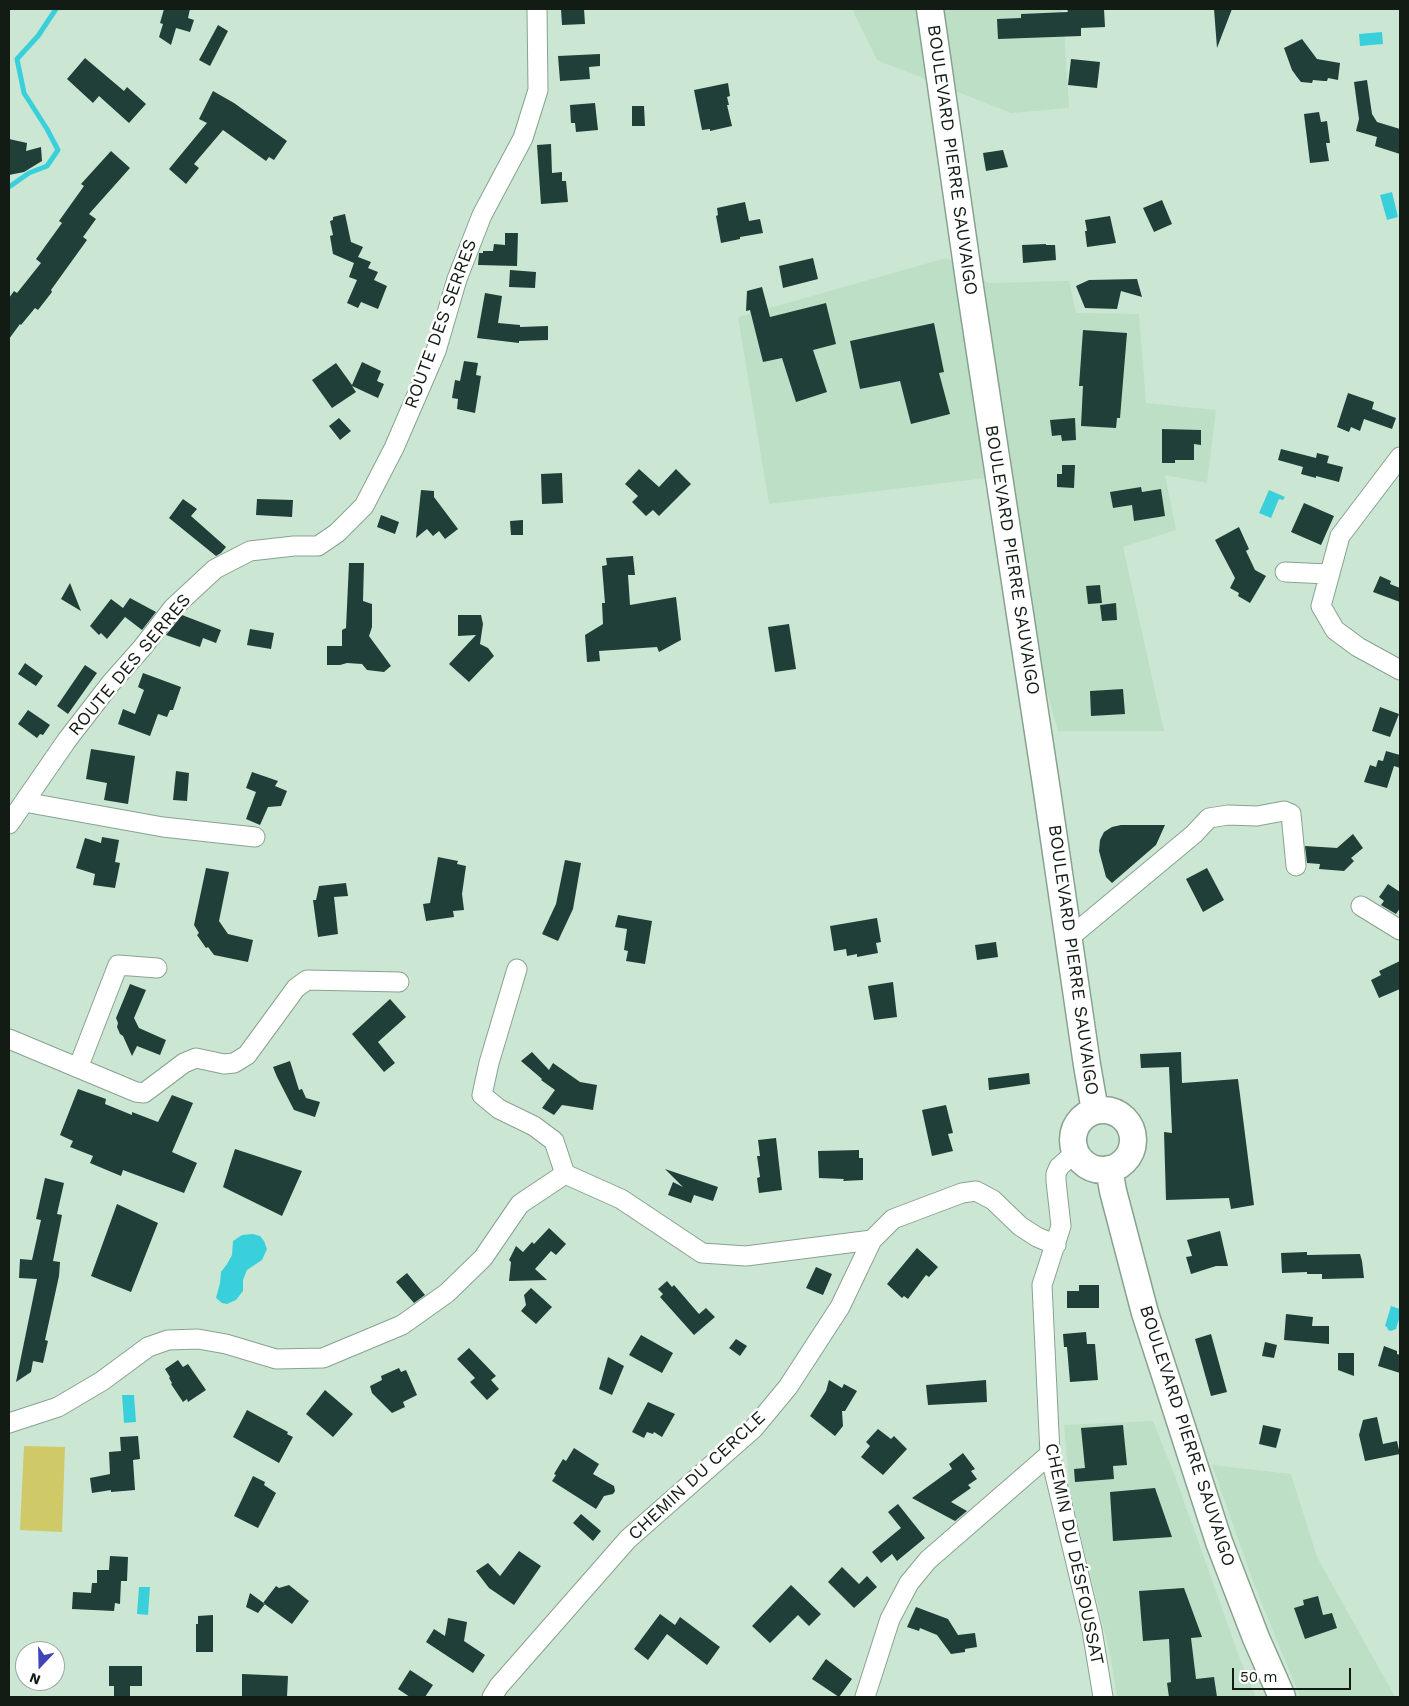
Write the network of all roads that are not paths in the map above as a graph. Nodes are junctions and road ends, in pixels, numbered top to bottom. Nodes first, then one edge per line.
1 (537, 9) edge
2 (930, 9) edge
3 (1400, 457) edge
4 (1285, 572) dead end
5 (1328, 574) junction
6 (1400, 670) edge
7 (24, 802) junction
8 (9, 824) edge
9 (255, 837) dead end
10 (1296, 866) dead end
11 (1361, 906) dead end
12 (1400, 930) edge
13 (1069, 938) junction
14 (157, 968) dead end
15 (517, 969) dead end
16 (399, 982) dead end
17 (9, 1039) edge
18 (78, 1068) junction
19 (1095, 1111) junction
20 (1076, 1152) junction
21 (1110, 1169) junction
22 (565, 1174) junction
23 (872, 1240) junction
24 (1056, 1245) junction
25 (9, 1422) edge
26 (1050, 1454) junction
27 (492, 1697) edge
28 (865, 1697) edge
29 (1103, 1697) edge
30 (1282, 1697) edge

1 - 7 street, ROUTE DES SERRES
2 - 13 main road, BOULEVARD PIERRE SAUVAIGO
3 - 5 street
4 - 5 street
5 - 6 street
7 - 8 street, ROUTE DES SERRES
7 - 9 street
10 - 13 street
11 - 12 street
13 - 19 main road, BOULEVARD PIERRE SAUVAIGO
14 - 18 street
15 - 22 street
16 - 18 street
17 - 18 street
19 - 20 main road
19 - 21 main road
20 - 21 main road
20 - 24 street, CHEMIN DU DÉSFOUSSAT
21 - 30 main road, BOULEVARD PIERRE SAUVAIGO
22 - 23 street
22 - 25 street
23 - 24 street, CHEMIN DU CERCLE
23 - 27 street, CHEMIN DU CERCLE
24 - 26 street, CHEMIN DU DÉSFOUSSAT
26 - 28 street
26 - 29 street, CHEMIN DU DÉSFOUSSAT

